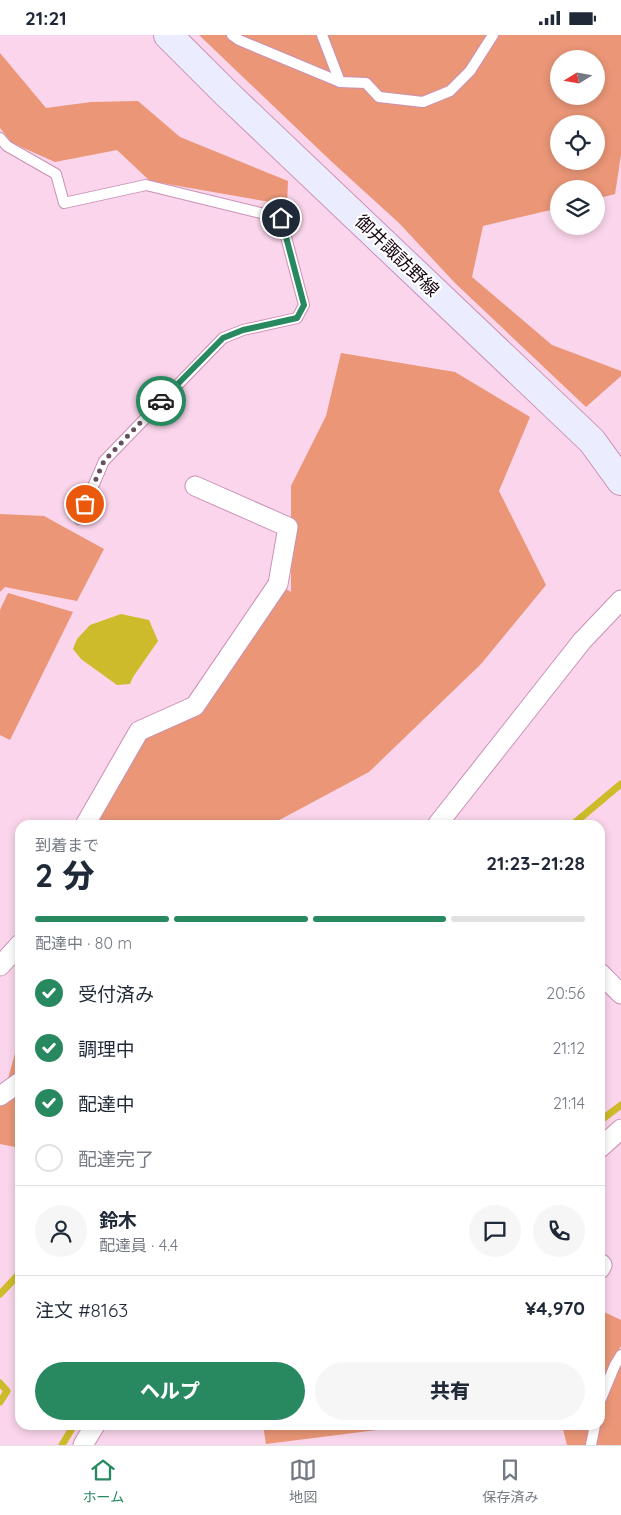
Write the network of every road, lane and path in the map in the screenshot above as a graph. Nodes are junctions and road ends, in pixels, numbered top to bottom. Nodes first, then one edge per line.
1 (168, 35) edge
2 (232, 35) edge
3 (322, 35) edge
4 (493, 35) edge
5 (340, 82) junction
6 (0, 138) edge
7 (621, 481) edge
8 (195, 486) dead end
9 (79, 519) dead end
10 (621, 600) edge
11 (87, 820) edge
12 (441, 820) edge
13 (15, 950) edge
14 (0, 966) edge
15 (605, 978) edge
16 (621, 993) edge
17 (15, 1086) edge
18 (0, 1096) edge
19 (621, 1129) edge
20 (605, 1143) edge
21 (621, 1355) edge
22 (605, 1389) edge
23 (92, 1430) edge
24 (594, 1430) edge
25 (83, 1445) edge
26 (591, 1445) edge

1 - 7 main road, 御井諏訪野線
2 - 5 lane
3 - 5 lane
4 - 5 lane
6 - 9 lane
8 - 11 street
10 - 12 street
13 - 14 street
15 - 16 street
17 - 18 street
19 - 20 street
21 - 22 lane
23 - 25 street
24 - 26 lane

